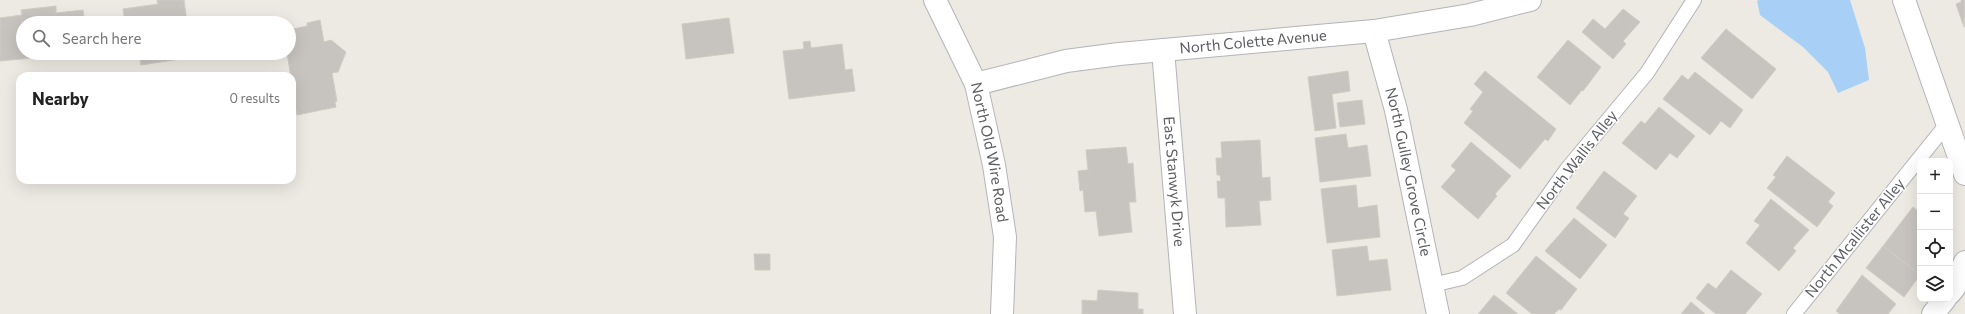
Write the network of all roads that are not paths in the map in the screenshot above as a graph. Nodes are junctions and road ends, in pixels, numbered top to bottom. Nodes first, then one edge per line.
1 (935, 0) edge
2 (1530, 0) edge
3 (1694, 0) edge
4 (1904, 0) edge
5 (1467, 7) edge
6 (1374, 31) junction
7 (1163, 50) junction
8 (976, 84) junction
9 (1947, 124) junction
10 (1965, 174) edge
11 (1965, 262) edge
12 (1432, 285) junction
13 (1953, 289) edge
14 (1943, 302) edge
15 (1002, 314) edge
16 (1185, 314) edge
17 (1438, 314) edge
18 (1794, 314) edge
19 (1933, 314) edge

1 - 8 street, North Old Wire Road
2 - 5 street, North Colette Avenue
3 - 12 lane, North Wallis Alley
4 - 9 street
5 - 6 street, North Colette Avenue
6 - 7 street, North Colette Avenue
6 - 12 street, North Gulley Grove Circle
7 - 8 street, North Colette Avenue
7 - 16 street, East Stanwyk Drive
8 - 15 street, North Old Wire Road
9 - 10 street
9 - 18 lane, North Mcallister Alley
11 - 13 street
12 - 17 street, North Gulley Grove Circle
14 - 19 street

